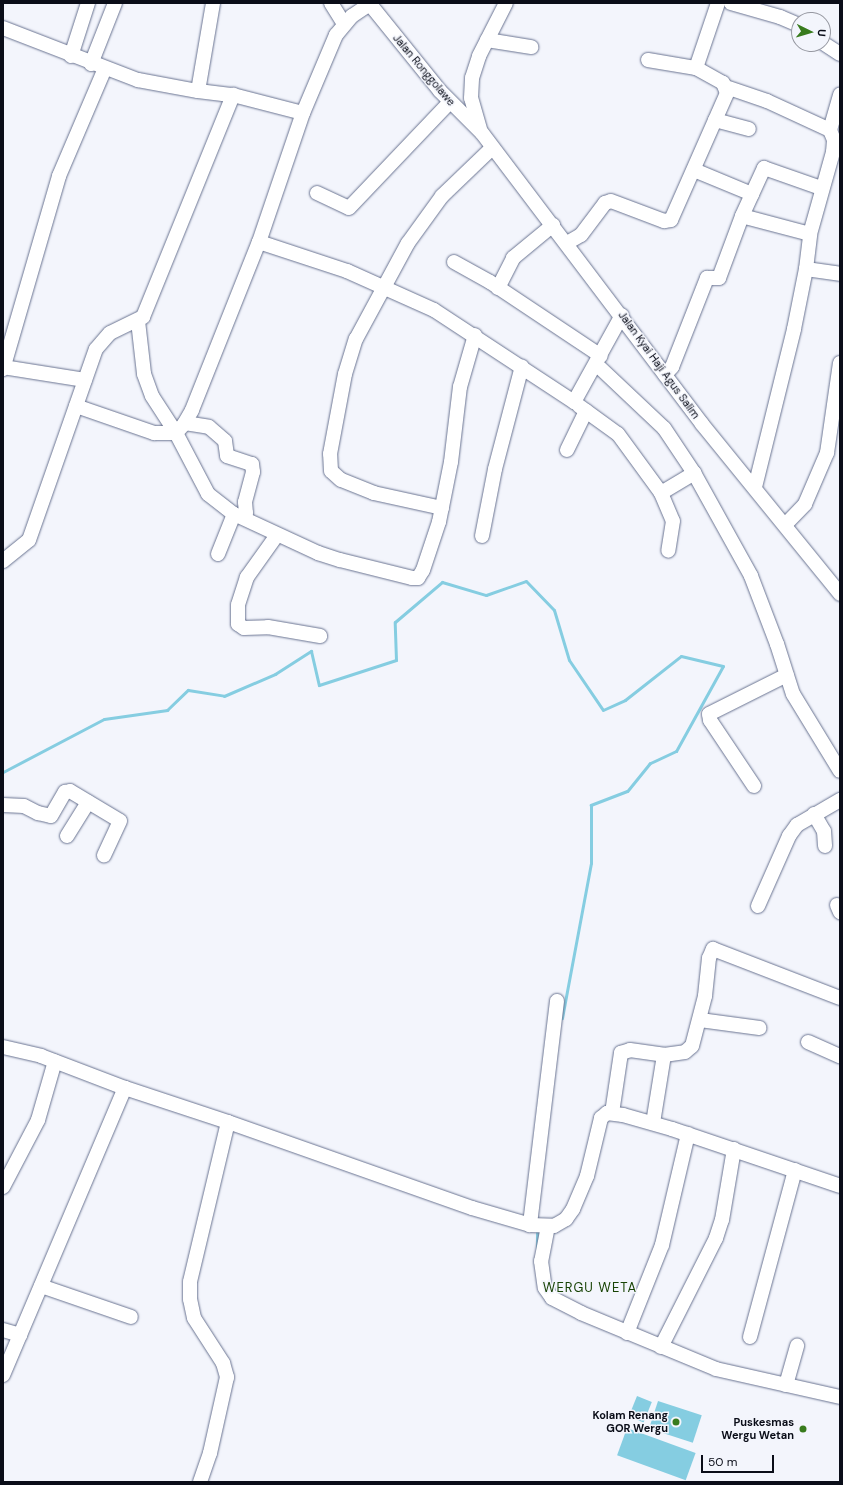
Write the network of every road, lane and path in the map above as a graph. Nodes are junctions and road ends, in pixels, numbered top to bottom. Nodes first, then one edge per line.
1 (88, 3) edge
2 (115, 3) edge
3 (213, 3) edge
4 (331, 3) edge
5 (369, 3) edge
6 (506, 3) edge
7 (706, 3) edge
8 (718, 3) edge
9 (731, 3) edge
10 (348, 14) edge
11 (791, 22) edge
12 (3, 28) edge
13 (487, 40) junction
14 (532, 47) dead end
15 (831, 48) edge
16 (840, 54) edge
17 (72, 56) junction
18 (648, 60) dead end
19 (92, 64) junction
20 (105, 68) junction
21 (696, 68) junction
22 (726, 87) junction
23 (198, 91) junction
24 (840, 94) edge
25 (233, 95) junction
26 (450, 102) junction
27 (303, 113) junction
28 (715, 120) junction
29 (749, 129) dead end
30 (830, 130) junction
31 (482, 133) junction
32 (492, 148) junction
33 (694, 170) junction
34 (821, 188) junction
35 (317, 193) dead end
36 (752, 194) junction
37 (742, 216) junction
38 (553, 225) junction
39 (810, 234) junction
40 (259, 242) junction
41 (567, 243) junction
42 (454, 262) dead end
43 (806, 269) junction
44 (840, 274) edge
45 (384, 288) junction
46 (498, 288) junction
47 (622, 315) junction
48 (138, 322) junction
49 (474, 335) junction
50 (598, 360) junction
51 (840, 364) edge
52 (522, 366) junction
53 (3, 368) edge
54 (665, 374) junction
55 (85, 380) junction
56 (574, 402) junction
57 (76, 406) junction
58 (586, 411) junction
59 (180, 428) junction
60 (567, 450) dead end
61 (694, 473) junction
62 (755, 487) junction
63 (661, 493) junction
64 (442, 508) junction
65 (239, 516) junction
66 (785, 525) junction
67 (277, 535) junction
68 (482, 536) dead end
69 (668, 551) dead end
70 (218, 554) dead end
71 (3, 561) edge
72 (840, 594) edge
73 (320, 636) dead end
74 (787, 675) junction
75 (840, 770) edge
76 (754, 786) dead end
77 (840, 800) edge
78 (88, 802) junction
79 (3, 805) edge
80 (814, 814) junction
81 (67, 836) dead end
82 (825, 846) dead end
83 (104, 856) dead end
84 (758, 906) dead end
85 (840, 998) edge
86 (557, 1001) dead end
87 (700, 1020) junction
88 (759, 1028) dead end
89 (808, 1042) dead end
90 (3, 1047) edge
91 (664, 1055) junction
92 (840, 1056) edge
93 (55, 1061) junction
94 (125, 1088) junction
95 (612, 1113) junction
96 (228, 1122) junction
97 (653, 1123) junction
98 (688, 1134) junction
99 (734, 1149) junction
100 (795, 1170) junction
101 (840, 1186) edge
102 (3, 1187) edge
103 (539, 1225) junction
104 (41, 1286) junction
105 (131, 1317) dead end
106 (3, 1330) edge
107 (627, 1333) junction
108 (20, 1336) junction
109 (750, 1337) dead end
110 (797, 1346) dead end
111 (661, 1347) junction
112 (3, 1375) edge
113 (786, 1386) junction
114 (840, 1397) edge
115 (200, 1482) edge

1 - 17 street
2 - 19 street
3 - 23 street
4 - 10 street
5 - 10 street
5 - 26 street, Jalan Ronggolawe
6 - 13 street
7 - 8 street
8 - 21 street
9 - 11 street
10 - 27 street
12 - 17 street
13 - 14 street
13 - 31 street
15 - 16 street
17 - 19 street
18 - 21 street
19 - 20 street
20 - 23 street
20 - 53 street
21 - 22 street
22 - 28 street
22 - 30 street
23 - 25 street
24 - 30 street
25 - 27 street
25 - 48 street
26 - 31 street, Jalan Ronggolawe
26 - 35 street
27 - 40 street
28 - 29 street
28 - 33 street
30 - 34 street
31 - 32 street, Jalan Kyai Haji Agus Salim
32 - 38 street, Jalan Kyai Haji Agus Salim
32 - 45 street
33 - 36 street
33 - 41 street
34 - 36 street
34 - 39 street
36 - 37 street
37 - 39 street
37 - 54 street
38 - 41 street, Jalan Kyai Haji Agus Salim
38 - 46 street
39 - 43 street
40 - 45 street
40 - 59 street
41 - 47 street, Jalan Kyai Haji Agus Salim
42 - 46 street
43 - 44 street
43 - 62 street
45 - 49 street
45 - 64 street
46 - 50 street
47 - 50 street
47 - 54 street, Jalan Kyai Haji Agus Salim
48 - 55 street
48 - 59 street
49 - 52 street
49 - 64 street
50 - 56 street
50 - 61 street
51 - 66 street
52 - 56 street
52 - 68 street
53 - 55 street
54 - 62 street, Jalan Kyai Haji Agus Salim
55 - 57 street
56 - 58 street
57 - 59 street
57 - 71 street
58 - 60 street
58 - 63 street
59 - 65 street
59 - 65 street
61 - 63 street
61 - 74 street
62 - 66 street, Jalan Kyai Haji Agus Salim
63 - 69 street
64 - 67 street
65 - 67 street
65 - 70 street
66 - 72 street, Jalan Kyai Haji Agus Salim
67 - 73 street
74 - 75 street
74 - 76 street
77 - 80 street
78 - 79 street
78 - 81 street
78 - 83 street
80 - 82 street
80 - 84 street
85 - 87 street
86 - 103 street
87 - 88 street
87 - 91 street
89 - 92 street
90 - 93 street
91 - 95 street
91 - 97 street
93 - 94 street
93 - 102 street
94 - 96 street
94 - 104 street
95 - 97 street
95 - 103 street
96 - 103 street
96 - 115 street
97 - 98 street
98 - 99 street
98 - 107 street
99 - 100 street
99 - 111 street
100 - 101 street
100 - 109 street
103 - 107 street
104 - 105 street
104 - 108 street
106 - 108 street
107 - 111 street
108 - 112 street
110 - 113 street
111 - 113 street
113 - 114 street

